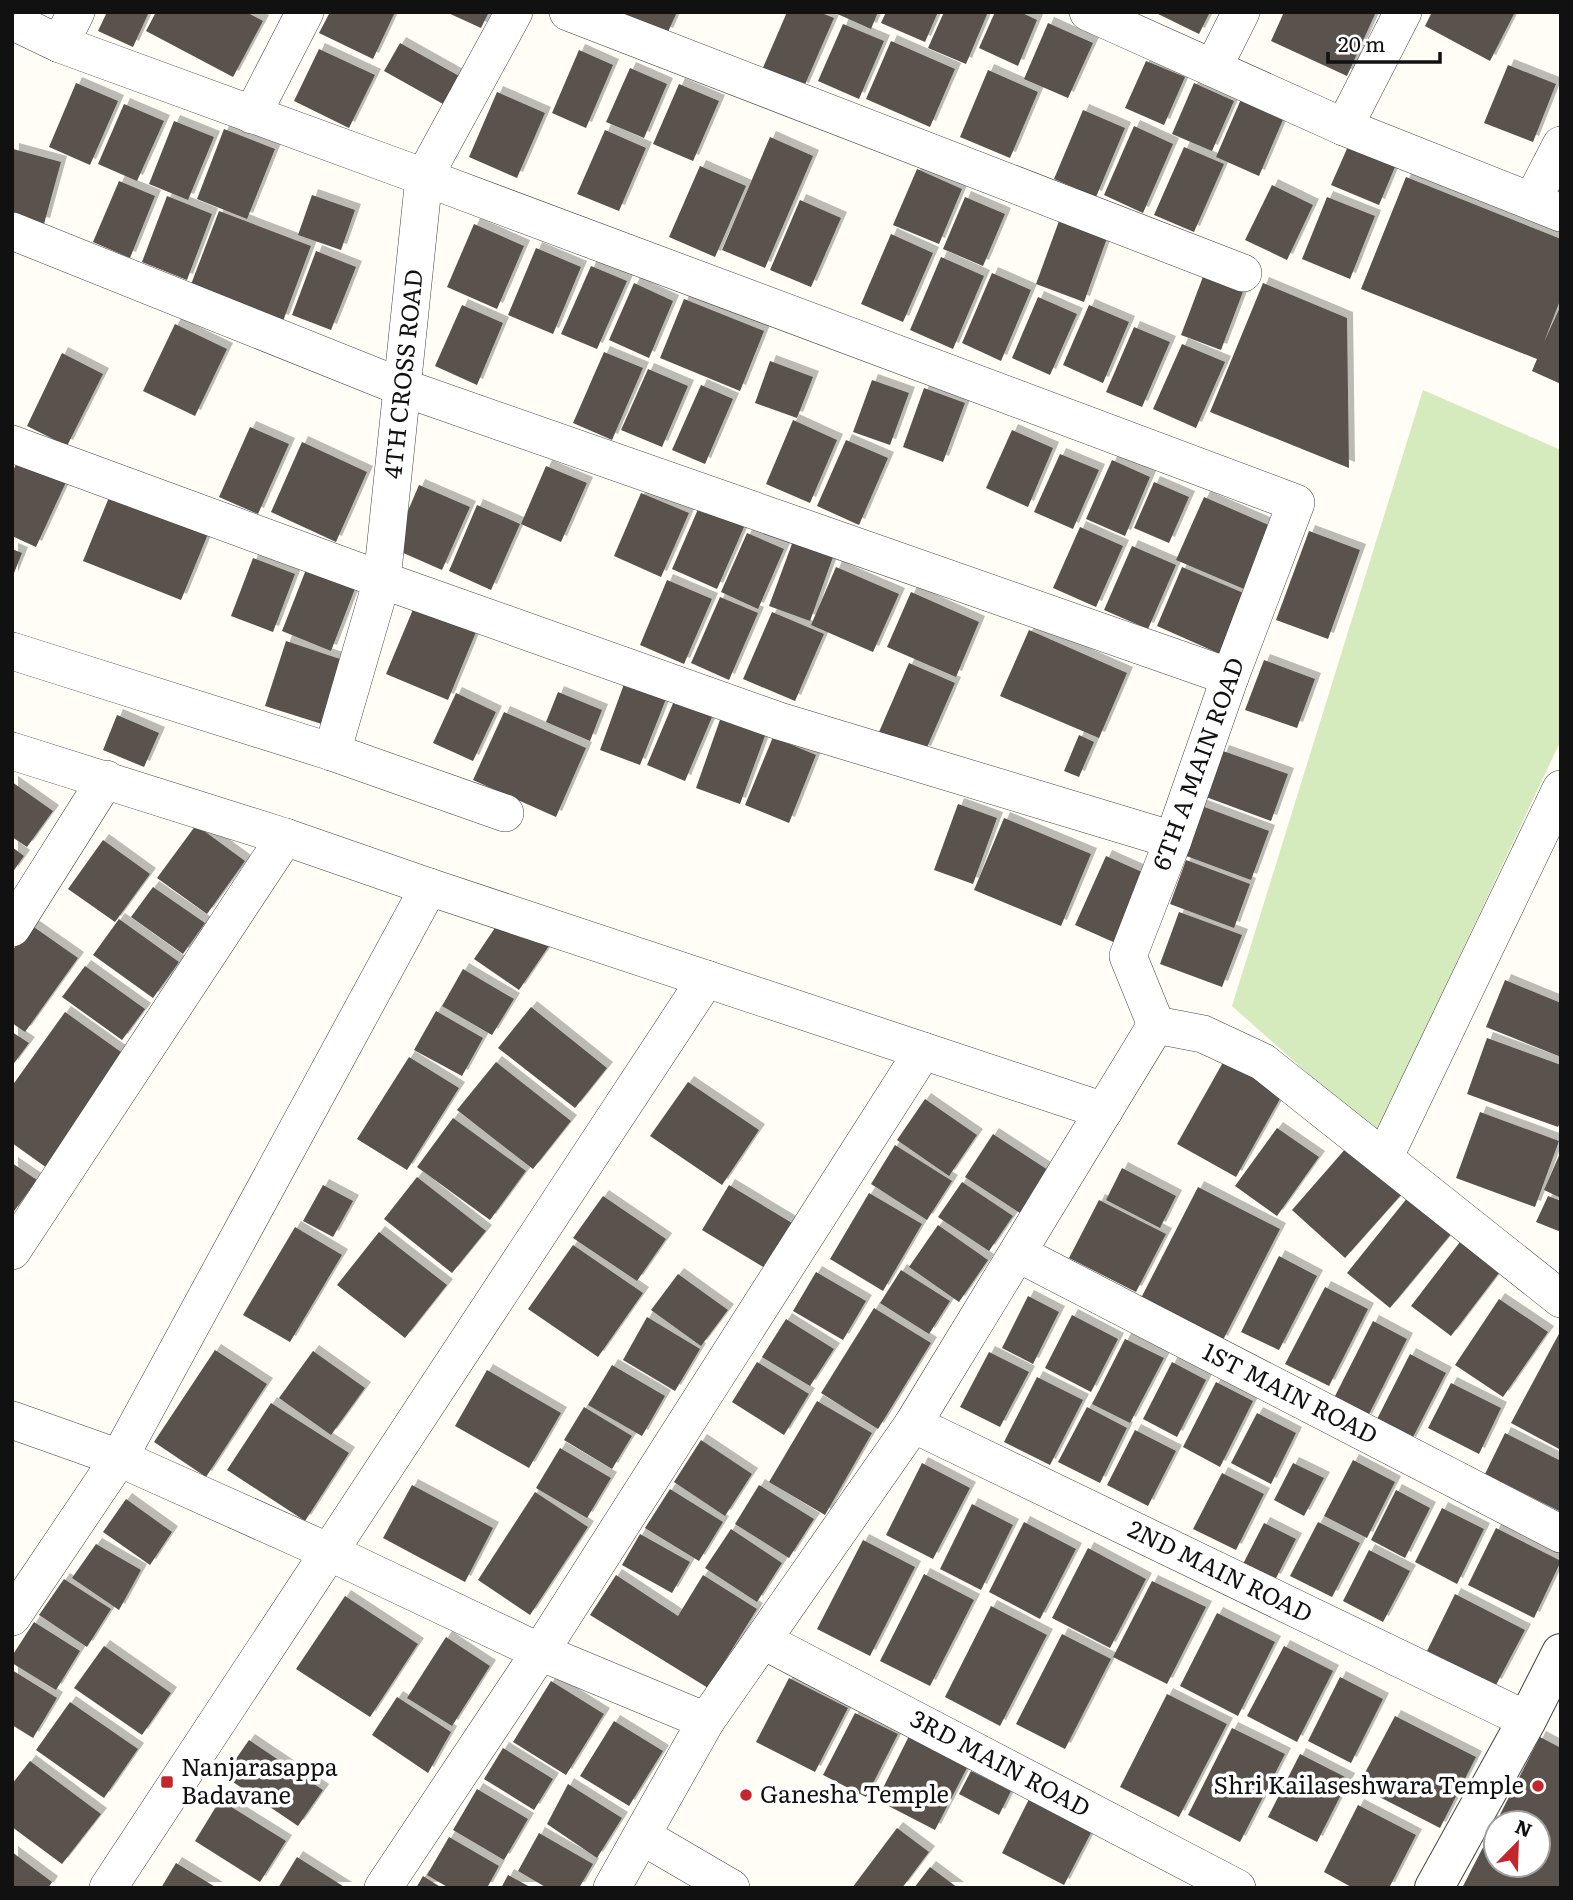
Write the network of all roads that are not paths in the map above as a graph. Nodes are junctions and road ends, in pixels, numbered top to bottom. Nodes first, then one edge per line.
1 (76, 12) edge
2 (305, 12) edge
3 (514, 12) edge
4 (568, 12) edge
5 (1088, 12) edge
6 (1241, 12) edge
7 (1403, 12) edge
8 (12, 21) edge
9 (60, 44) junction
10 (1213, 68) junction
11 (252, 115) junction
12 (1344, 127) junction
13 (1561, 145) edge
14 (424, 177) junction
15 (1546, 207) edge
16 (12, 231) edge
17 (1243, 273) dead end
18 (404, 388) junction
19 (12, 444) edge
20 (382, 580) junction
21 (12, 651) edge
22 (1230, 677) junction
23 (12, 751) edge
24 (332, 752) junction
25 (106, 779) junction
26 (1561, 789) edge
27 (505, 813) dead end
28 (285, 837) junction
29 (1173, 840) junction
30 (429, 887) junction
31 (12, 928) edge
32 (706, 979) junction
33 (1156, 1025) junction
34 (923, 1051) junction
35 (1104, 1111) junction
36 (1384, 1158) junction
37 (12, 1251) edge
38 (1019, 1254) junction
39 (1561, 1299) edge
40 (12, 1420) edge
41 (914, 1424) junction
42 (119, 1458) junction
43 (1561, 1534) edge
44 (329, 1552) junction
45 (12, 1617) edge
46 (764, 1641) junction
47 (540, 1651) junction
48 (1561, 1653) edge
49 (1527, 1720) junction
50 (706, 1721) junction
51 (642, 1836) junction
52 (108, 1888) edge
53 (383, 1888) edge
54 (612, 1888) edge
55 (732, 1888) edge
56 (1237, 1888) edge
57 (1434, 1888) edge

1 - 9 street
2 - 11 street
3 - 14 street, 4TH CROSS ROAD
4 - 17 street
5 - 10 street
6 - 10 street
7 - 12 street
8 - 9 street
9 - 11 street
10 - 12 street
11 - 14 street
12 - 15 street
13 - 15 street
14 - 18 street, 4TH CROSS ROAD
14 - 22 street, 6TH A MAIN ROAD
16 - 18 street
18 - 20 street, 4TH CROSS ROAD
18 - 22 street
19 - 20 street
20 - 24 street, 4TH CROSS ROAD
20 - 29 street
21 - 24 street
22 - 29 street, 6TH A MAIN ROAD
23 - 25 street
24 - 27 street
25 - 28 street
25 - 31 street
26 - 36 street
28 - 30 street
28 - 37 street
29 - 33 street, 6TH A MAIN ROAD
30 - 32 street
30 - 42 street
32 - 34 street
32 - 44 street
33 - 35 street
33 - 36 street
34 - 35 street
34 - 47 street
35 - 38 street
36 - 39 street
38 - 41 street
38 - 43 street, 1ST MAIN ROAD
40 - 42 street
41 - 46 street
41 - 49 street, 2ND MAIN ROAD
42 - 44 street
42 - 45 street
44 - 47 street
44 - 52 street
46 - 50 street
46 - 56 street, 3RD MAIN ROAD
47 - 50 street
47 - 53 street
48 - 49 street
49 - 57 street
50 - 51 street
51 - 54 street
51 - 55 street

